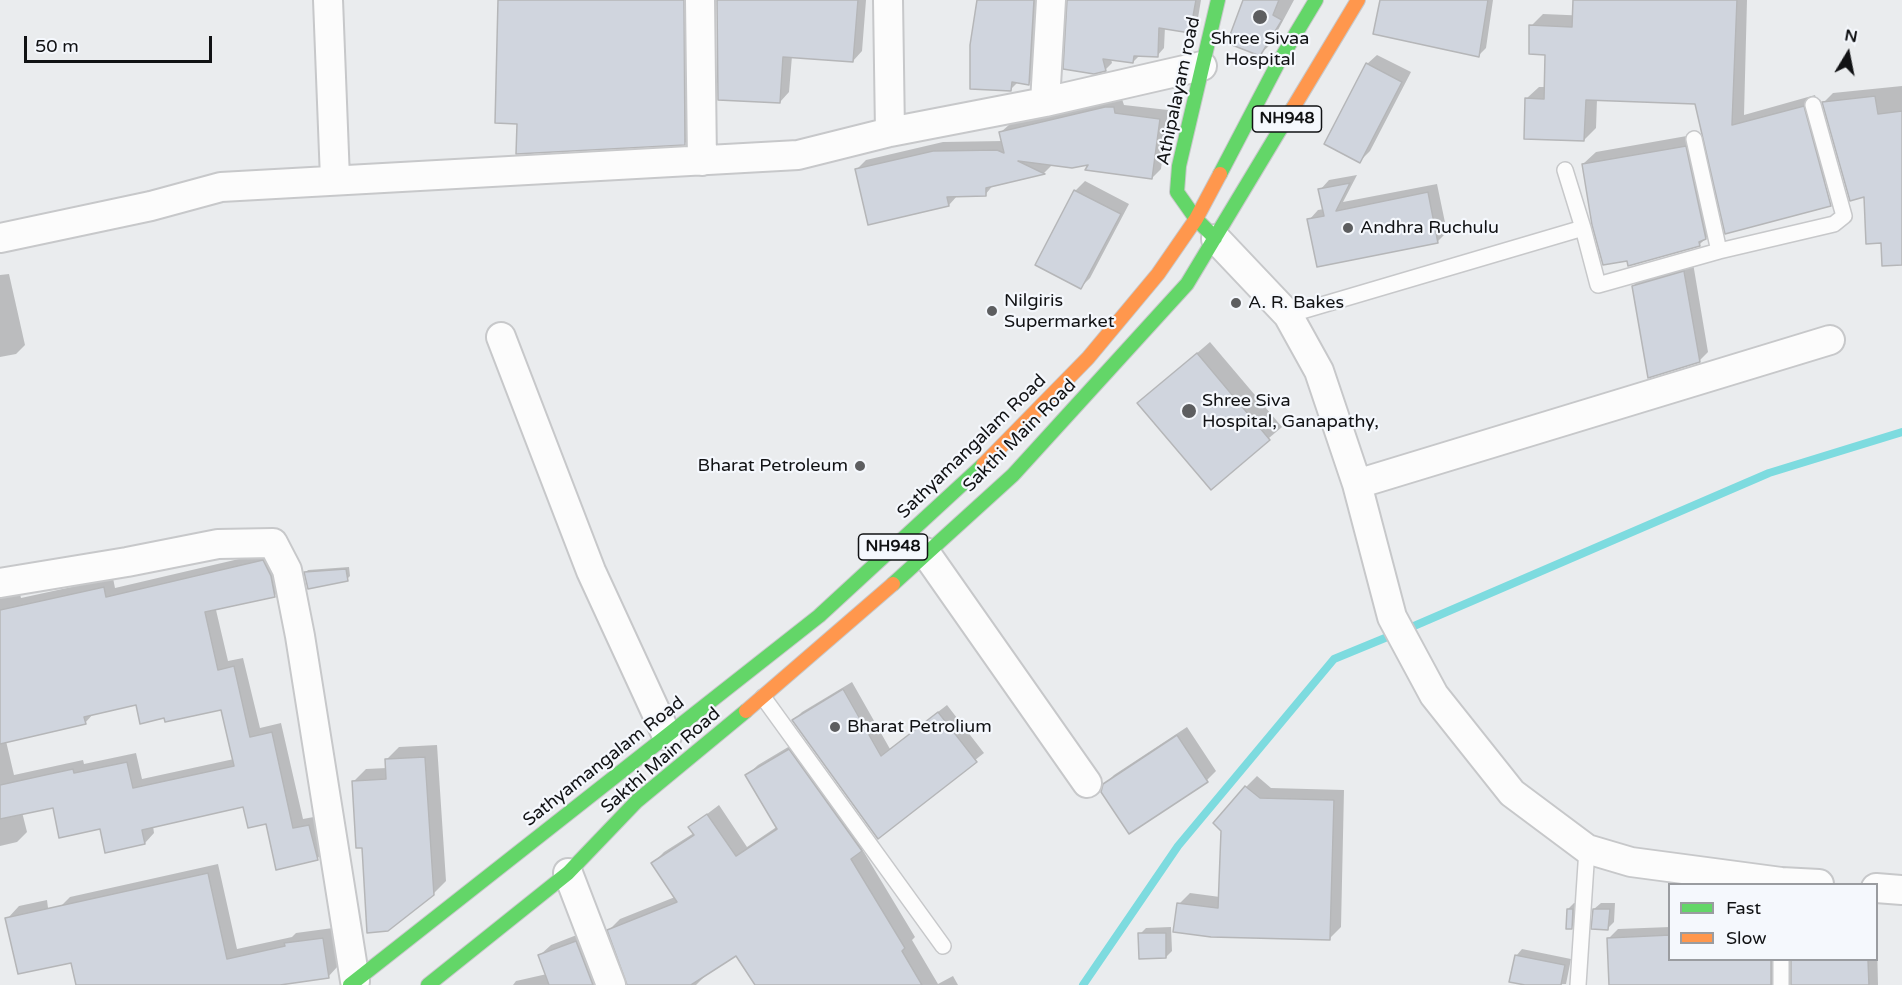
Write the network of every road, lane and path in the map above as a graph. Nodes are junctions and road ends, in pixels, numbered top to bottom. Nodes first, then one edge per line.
1 (328, 0) edge
2 (700, 0) edge
3 (888, 0) edge
4 (1051, 0) edge
5 (1218, 0) edge
6 (1316, 0) edge
7 (1358, 0) edge
8 (1202, 66) junction
9 (1045, 102) junction
10 (1813, 105) dead end
11 (890, 132) junction
12 (1694, 139) dead end
13 (702, 161) junction
14 (1565, 170) dead end
15 (336, 179) junction
16 (1196, 219) junction
17 (1583, 228) junction
18 (0, 238) edge
19 (1216, 239) junction
20 (1719, 251) junction
21 (1288, 315) junction
22 (501, 337) dead end
23 (1830, 340) dead end
24 (1357, 484) junction
25 (925, 552) junction
26 (0, 583) edge
27 (763, 697) junction
28 (667, 735) junction
29 (1087, 783) dead end
30 (1587, 849) junction
31 (568, 873) junction
32 (1781, 883) edge
33 (1878, 888) edge
34 (1902, 890) edge
35 (943, 946) dead end
36 (1781, 961) edge
37 (353, 983) edge
38 (428, 985) edge
39 (611, 985) edge
40 (1578, 985) edge
41 (1781, 985) edge

1 - 15 street
2 - 13 street
3 - 11 street
4 - 9 street
5 - 8 main road, Athipalayam road
6 - 16 main road, Sathyamangalam Road / NH948
7 - 19 main road, Sakthi Main Road / NH948
8 - 9 street
8 - 16 main road, Athipalayam road
9 - 11 street
10 - 20 lane
11 - 13 street
12 - 20 lane
13 - 15 street
14 - 17 lane
15 - 18 street
16 - 19 main road, Athipalayam road
16 - 28 main road, Sathyamangalam Road / NH948
17 - 20 lane
17 - 21 lane
19 - 21 street
19 - 25 main road, Sakthi Main Road / NH948
21 - 24 street
22 - 28 street
23 - 24 street
24 - 30 street
25 - 27 main road, Sakthi Main Road / NH948
25 - 29 street
26 - 37 street
27 - 31 main road, Sakthi Main Road / NH948
27 - 35 lane
28 - 37 main road, Sathyamangalam Road / NH948
30 - 32 street
30 - 40 lane
31 - 38 main road, Sakthi Main Road / NH948
31 - 39 street
33 - 34 street
36 - 41 lane

